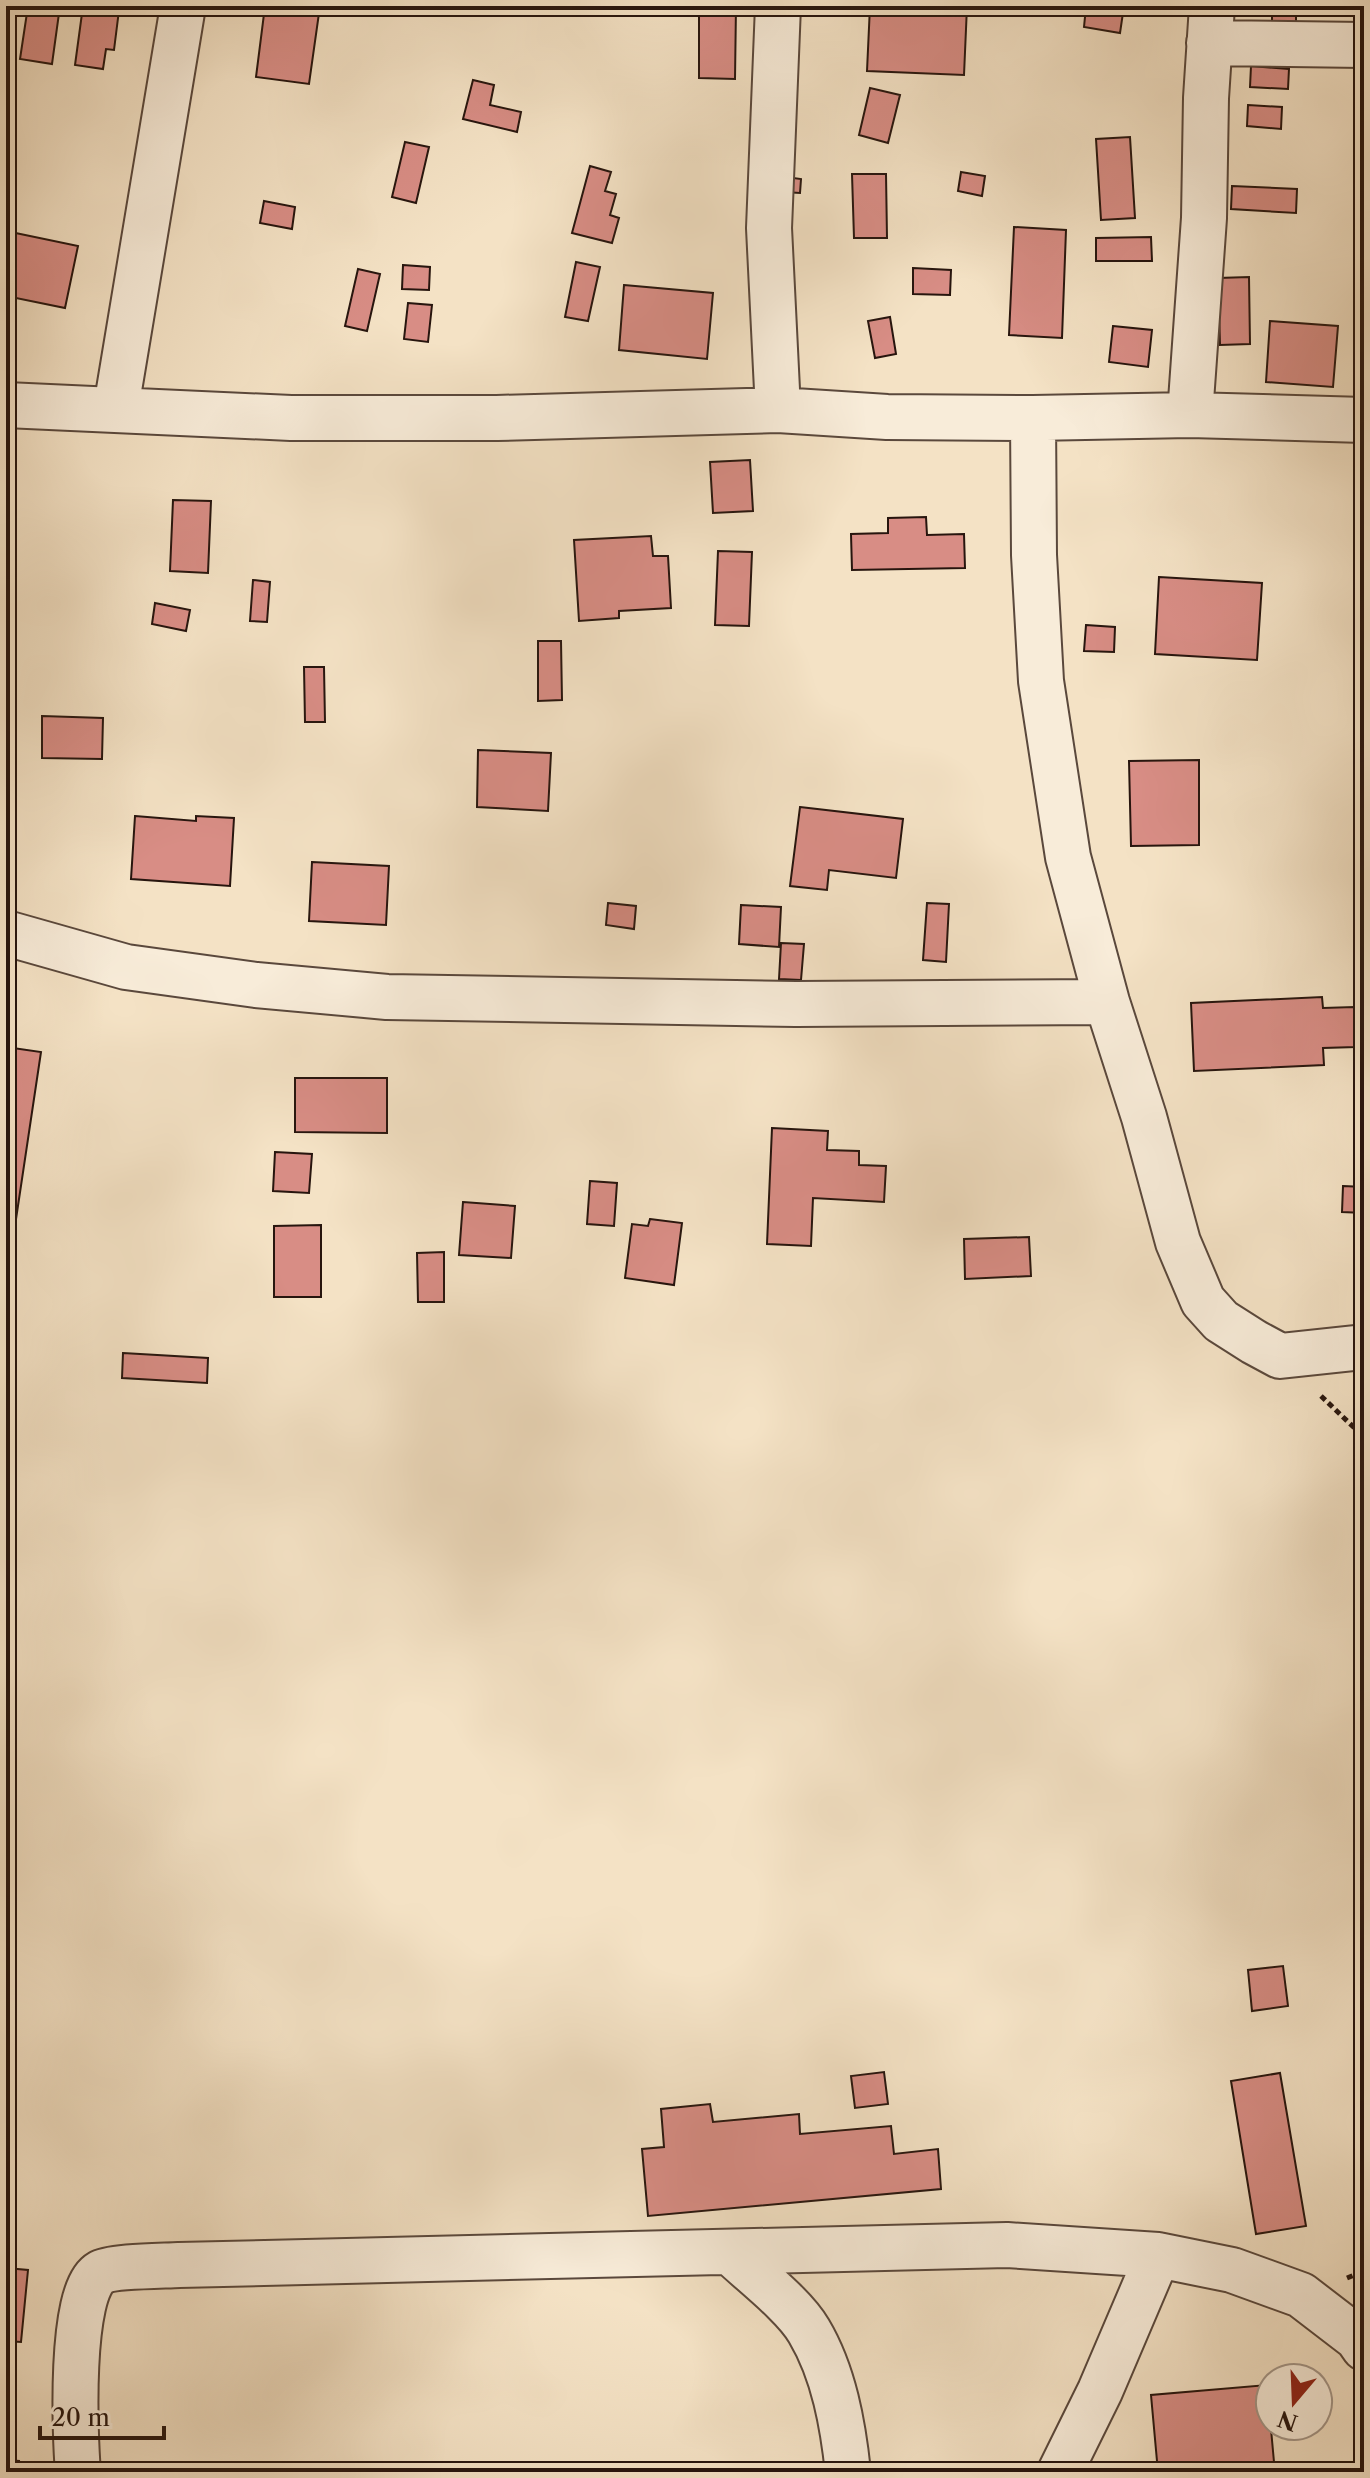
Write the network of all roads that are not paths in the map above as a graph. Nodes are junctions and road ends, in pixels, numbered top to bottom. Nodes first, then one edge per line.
1 (183, 6) edge
2 (778, 6) edge
3 (1210, 25) edge
4 (1364, 45) edge
5 (6, 405) edge
6 (116, 408) junction
7 (778, 410) junction
8 (1190, 415) junction
9 (1033, 418) junction
10 (1364, 420) edge
11 (6, 933) edge
12 (1107, 1002) junction
13 (1364, 1347) edge
14 (731, 2253) junction
15 (1158, 2255) junction
16 (1364, 2348) edge
17 (78, 2472) edge
18 (848, 2472) edge
19 (1060, 2472) edge

1 - 6 street
2 - 7 street
3 - 4 street
3 - 8 street
5 - 6 street
6 - 7 street
7 - 9 street
8 - 9 street
8 - 10 street
9 - 12 street
11 - 12 street
12 - 13 street
14 - 15 street
14 - 17 street
14 - 18 street
15 - 16 street
15 - 19 street

